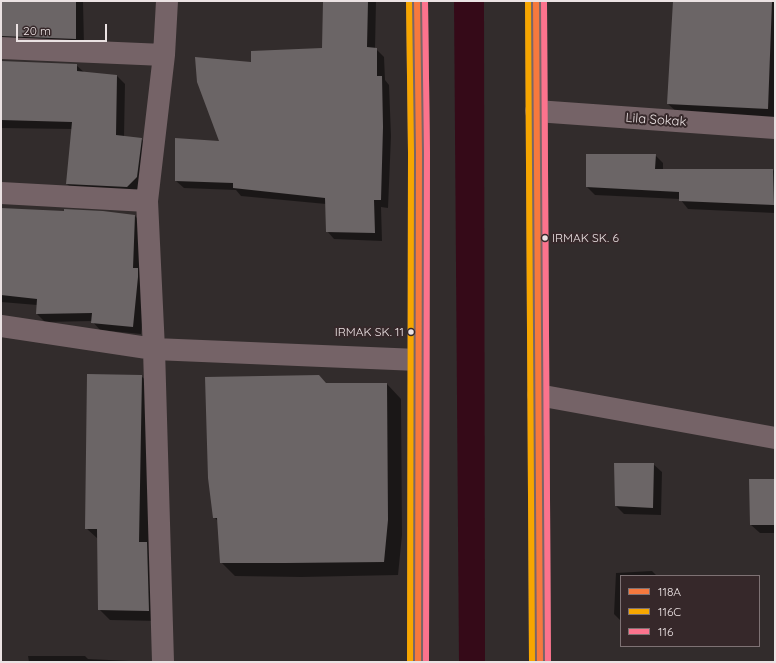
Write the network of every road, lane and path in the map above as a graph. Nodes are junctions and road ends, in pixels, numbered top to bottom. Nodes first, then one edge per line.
1 (167, 1) edge
2 (417, 1) edge
3 (536, 1) edge
4 (1, 48) edge
5 (164, 55) junction
6 (536, 111) junction
7 (775, 128) edge
8 (1, 193) edge
9 (147, 201) junction
10 (1, 326) edge
11 (154, 350) junction
12 (418, 360) junction
13 (538, 395) junction
14 (775, 438) edge
15 (162, 662) edge
16 (418, 662) edge
17 (540, 662) edge

1 - 5 street
2 - 12 main road
3 - 6 main road
4 - 5 street
5 - 9 street
6 - 7 street, Lila Sokak
6 - 13 main road
8 - 9 street
9 - 11 street
10 - 11 street
11 - 12 street
11 - 15 street
12 - 16 main road
13 - 14 street
13 - 17 main road

